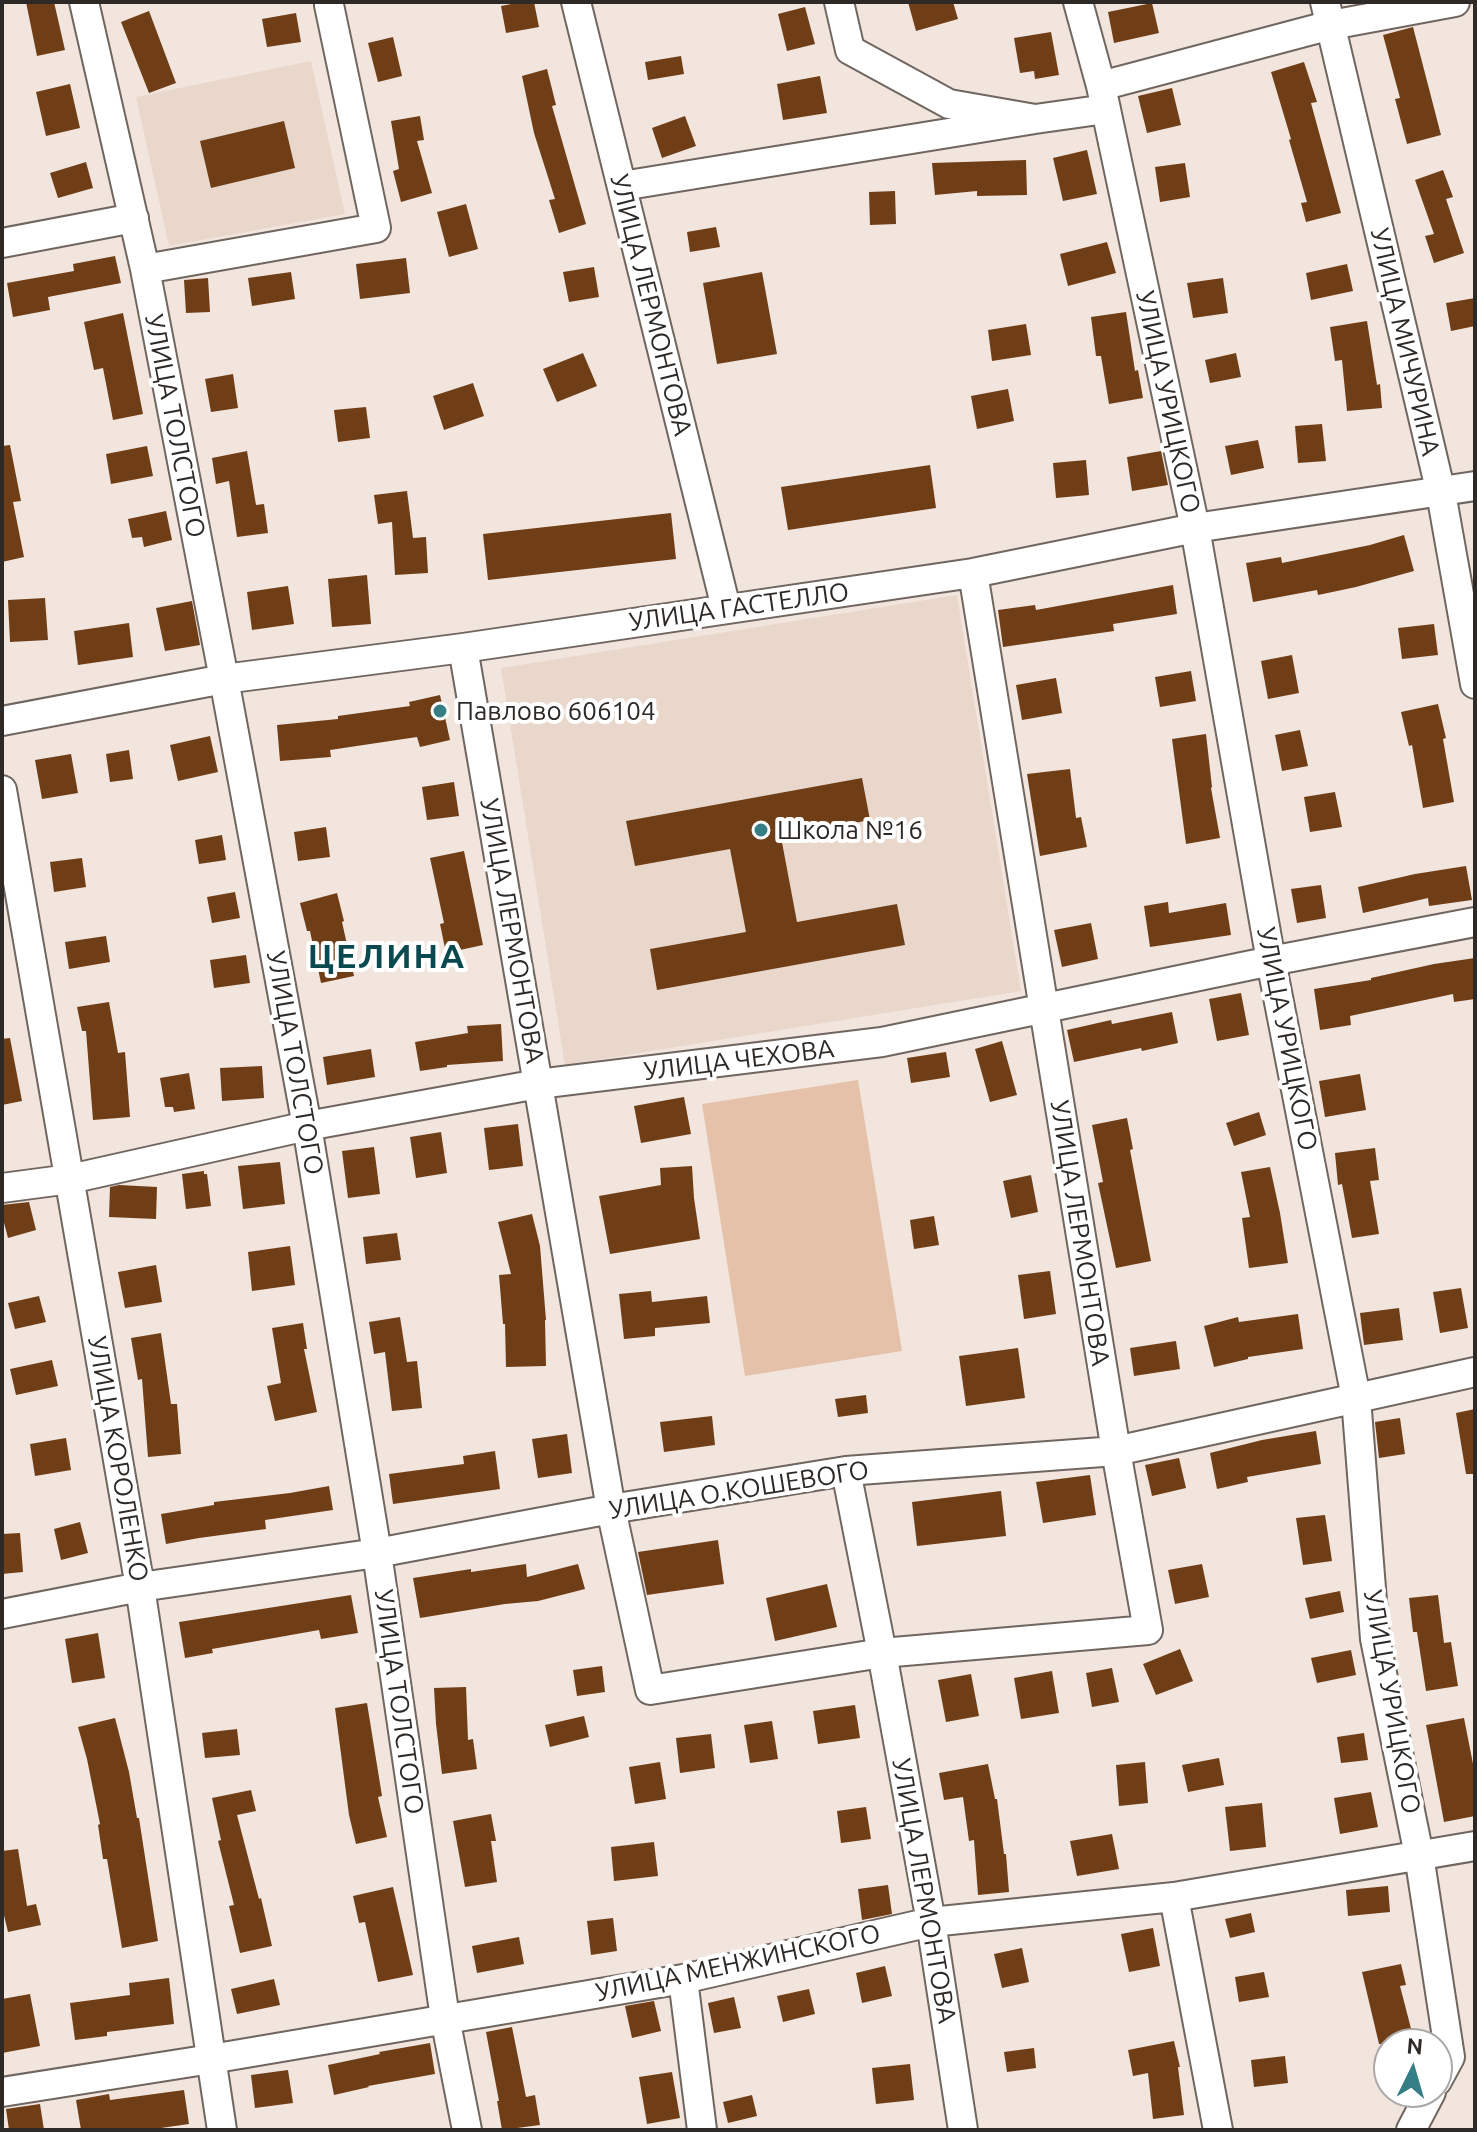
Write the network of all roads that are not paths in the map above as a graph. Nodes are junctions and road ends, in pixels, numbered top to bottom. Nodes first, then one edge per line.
1 (84, 2) edge
2 (576, 2) edge
3 (839, 2) edge
4 (1078, 2) edge
5 (1455, 2) edge
6 (335, 3) edge
7 (1328, 14) edge
8 (1104, 98) junction
9 (1035, 119) junction
10 (622, 186) junction
11 (134, 218) junction
12 (2, 243) edge
13 (145, 269) junction
14 (1475, 486) edge
15 (1441, 493) junction
16 (1195, 528) junction
17 (973, 573) junction
18 (726, 608) junction
19 (463, 648) junction
20 (224, 679) junction
21 (1475, 684) edge
22 (2, 721) edge
23 (2, 790) edge
24 (1475, 922) edge
25 (1271, 961) junction
26 (1043, 1007) junction
27 (538, 1084) junction
28 (307, 1126) junction
29 (70, 1179) junction
30 (2, 1188) edge
31 (1475, 1372) edge
32 (1356, 1398) junction
33 (1116, 1451) junction
34 (846, 1471) junction
35 (611, 1509) junction
36 (377, 1553) junction
37 (140, 1587) junction
38 (2, 1614) edge
39 (882, 1653) junction
40 (1475, 1846) edge
41 (1419, 1855) junction
42 (1174, 1897) junction
43 (931, 1922) junction
44 (683, 1979) junction
45 (445, 2018) junction
46 (1446, 2028) edge
47 (211, 2059) junction
48 (2, 2092) edge
49 (1423, 2108) edge
50 (222, 2130) edge
51 (467, 2130) edge
52 (702, 2130) edge
53 (963, 2130) edge
54 (1218, 2130) edge
55 (1411, 2130) edge

1 - 11 street, УЛИЦА ТОЛСТОГО
2 - 10 street, УЛИЦА ЛЕРМОНТОВА
3 - 9 street
4 - 8 street, УЛИЦА УРИЦКОГО
5 - 7 street
6 - 13 street
7 - 8 street
7 - 15 street, УЛИЦА МИЧУРИНА
8 - 9 street
8 - 16 street, УЛИЦА УРИЦКОГО
9 - 10 street
10 - 18 street, УЛИЦА ЛЕРМОНТОВА
11 - 12 street
11 - 13 street, УЛИЦА ТОЛСТОГО
13 - 20 street, УЛИЦА ТОЛСТОГО
14 - 15 street, УЛИЦА ГАСТЕЛЛО
15 - 16 street, УЛИЦА ГАСТЕЛЛО
15 - 21 street, УЛИЦА МИЧУРИНА
16 - 17 street, УЛИЦА ГАСТЕЛЛО
16 - 25 street, УЛИЦА УРИЦКОГО
17 - 18 street, УЛИЦА ГАСТЕЛЛО
17 - 26 street, УЛИЦА ЛЕРМОНТОВА
18 - 19 street, УЛИЦА ГАСТЕЛЛО
19 - 20 street, УЛИЦА ГАСТЕЛЛО
19 - 27 street, УЛИЦА ЛЕРМОНТОВА
20 - 22 street, УЛИЦА ГАСТЕЛЛО
20 - 28 street, УЛИЦА ТОЛСТОГО
23 - 29 street, УЛИЦА КОРОЛЕНКО
24 - 25 street, УЛИЦА ЧЕХОВА
25 - 26 street, УЛИЦА ЧЕХОВА
25 - 32 street, УЛИЦА УРИЦКОГО
26 - 27 street, УЛИЦА ЧЕХОВА
26 - 33 street, УЛИЦА ЛЕРМОНТОВА
27 - 28 street, УЛИЦА ЧЕХОВА
27 - 35 street, УЛИЦА ЛЕРМОНТОВА
28 - 29 street, УЛИЦА ЧЕХОВА
28 - 36 street, УЛИЦА ТОЛСТОГО
29 - 30 street, УЛИЦА ЧЕХОВА
29 - 37 street, УЛИЦА КОРОЛЕНКО
31 - 32 street, УЛИЦА О.КОШЕВОГО
32 - 33 street, УЛИЦА О.КОШЕВОГО
32 - 41 street, УЛИЦА УРИЦКОГО
33 - 34 street, УЛИЦА О.КОШЕВОГО
33 - 39 street, УЛИЦА ЛЕРМОНТОВА
34 - 35 street, УЛИЦА О.КОШЕВОГО
34 - 39 street, УЛИЦА ЛЕРМОНТОВА
35 - 36 street, УЛИЦА О.КОШЕВОГО
35 - 39 street, УЛИЦА ЛЕРМОНТОВА
36 - 37 street, УЛИЦА О.КОШЕВОГО
36 - 45 street, УЛИЦА ТОЛСТОГО
37 - 38 street, УЛИЦА О.КОШЕВОГО
37 - 47 street, УЛИЦА КОРОЛЕНКО
39 - 43 street, УЛИЦА ЛЕРМОНТОВА
40 - 41 street, УЛИЦА МЕНЖИНСКОГО
41 - 42 street, УЛИЦА МЕНЖИНСКОГО
41 - 46 street, УЛИЦА УРИЦКОГО
42 - 43 street, УЛИЦА МЕНЖИНСКОГО
42 - 54 street
43 - 44 street, УЛИЦА МЕНЖИНСКОГО
43 - 53 street, УЛИЦА ЛЕРМОНТОВА
44 - 45 street, УЛИЦА МЕНЖИНСКОГО
44 - 52 street
45 - 47 street, УЛИЦА МЕНЖИНСКОГО
45 - 51 street, УЛИЦА ТОЛСТОГО
47 - 48 street, УЛИЦА МЕНЖИНСКОГО
47 - 50 street, УЛИЦА КОРОЛЕНКО
49 - 55 street

